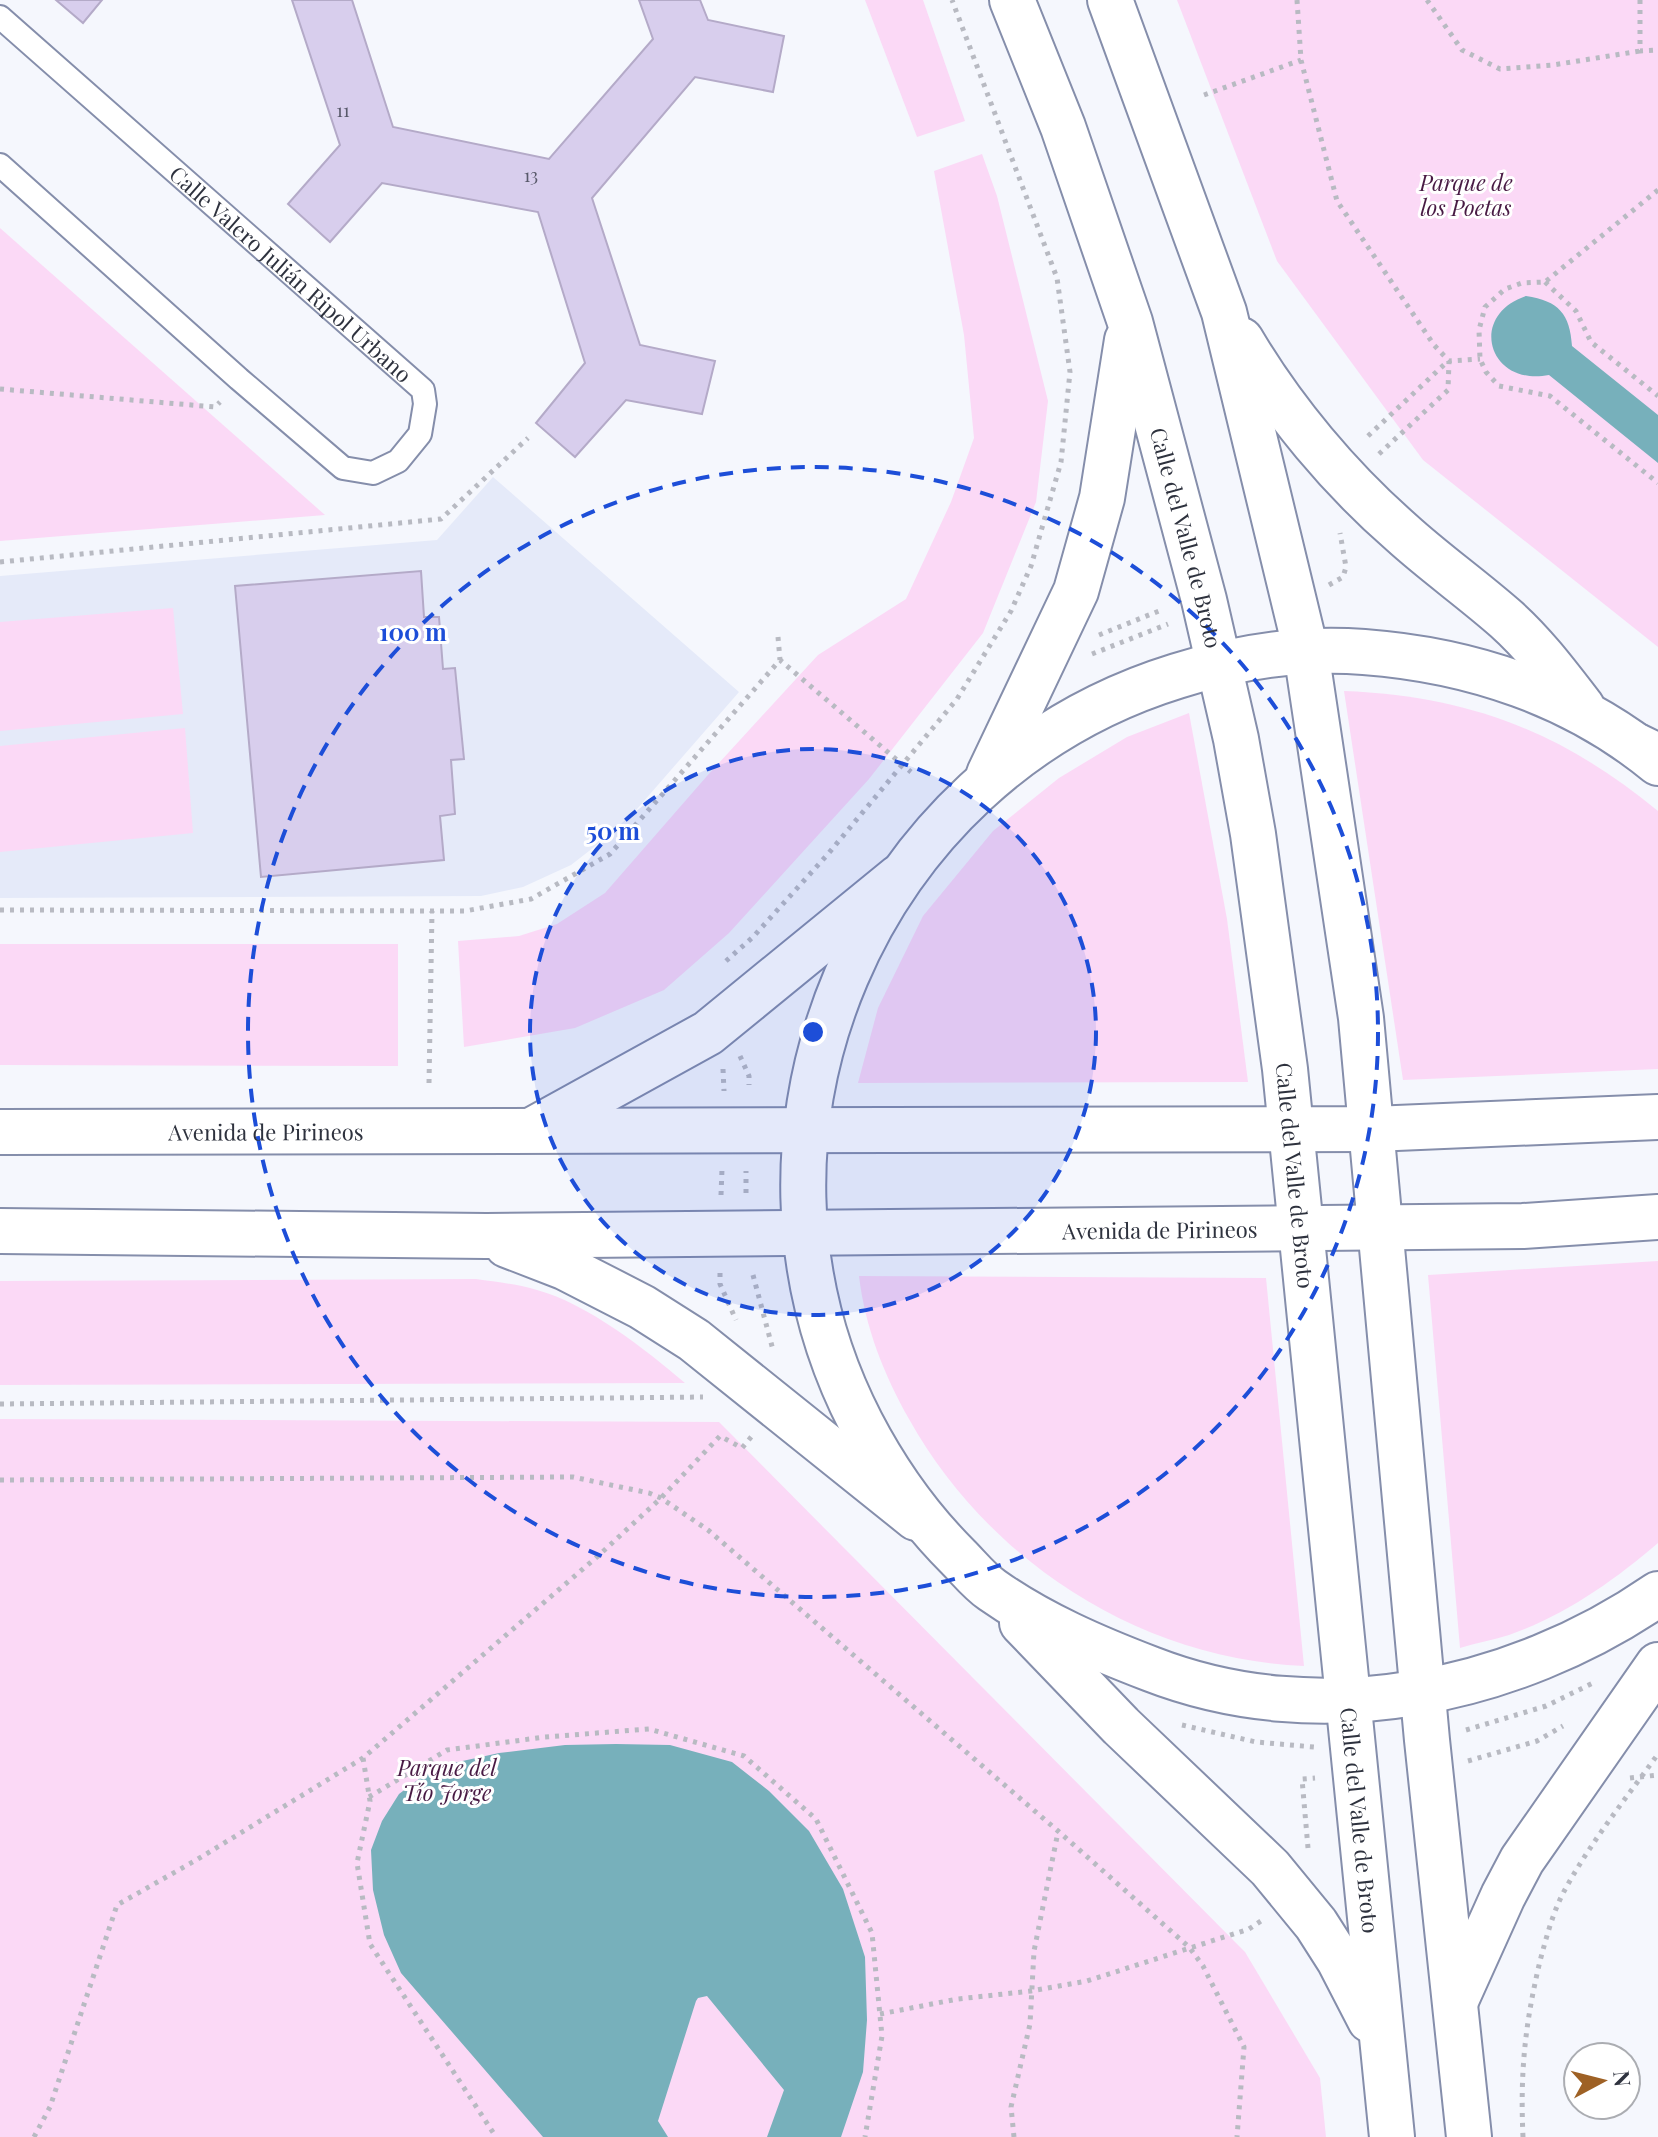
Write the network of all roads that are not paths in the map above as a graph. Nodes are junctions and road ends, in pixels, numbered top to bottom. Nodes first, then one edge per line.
1 (1012, 0) edge
2 (1110, 0) edge
3 (0, 17) edge
4 (0, 165) edge
5 (1224, 312) junction
6 (1130, 322) junction
7 (1306, 651) junction
8 (1220, 663) junction
9 (1589, 715) junction
10 (1651, 755) edge
11 (986, 780) junction
12 (899, 877) junction
13 (1658, 1117) edge
14 (1291, 1128) junction
15 (1373, 1129) junction
16 (531, 1131) junction
17 (805, 1131) junction
18 (0, 1132) edge
19 (1658, 1217) edge
20 (1301, 1227) junction
21 (1380, 1227) junction
22 (0, 1231) edge
23 (805, 1231) junction
24 (486, 1236) junction
25 (930, 1529) junction
26 (988, 1588) junction
27 (1658, 1594) edge
28 (1658, 1665) edge
29 (1422, 1693) junction
30 (1347, 1701) junction
31 (1456, 2000) junction
32 (1382, 2043) junction
33 (1392, 2137) edge
34 (1469, 2137) edge

1 - 6 main road, Calle del Valle de Broto
2 - 5 main road
3 - 4 lane, Calle Valero Julián Ripol Urbano
5 - 7 main road
5 - 9 main road
6 - 8 main road, Calle del Valle de Broto
6 - 11 main road, Calle del Valle de Broto
7 - 8 main road, Avenida de Pirineos
7 - 9 main road, Avenida de Pirineos
7 - 15 main road
8 - 11 main road, Avenida de Pirineos
8 - 14 main road, Calle del Valle de Broto
9 - 10 main road, Avenida de Pirineos
11 - 12 main road, Avenida de Pirineos
12 - 16 main road, Avenida de Pirineos
12 - 17 main road, Avenida de Pirineos
13 - 15 main road, Avenida de Pirineos
14 - 15 main road, Avenida de Pirineos
14 - 17 main road, Avenida de Pirineos
14 - 20 main road, Calle del Valle de Broto
15 - 21 main road
16 - 17 main road, Avenida de Pirineos
16 - 18 main road, Avenida de Pirineos
17 - 23 main road, Avenida de Pirineos
19 - 21 main road, Avenida de Pirineos
20 - 21 main road, Avenida de Pirineos
20 - 23 main road, Avenida de Pirineos
20 - 30 main road, Calle del Valle de Broto
21 - 29 main road
22 - 24 main road, Avenida de Pirineos
23 - 24 main road, Avenida de Pirineos
23 - 25 main road, Avenida de Pirineos
24 - 25 main road, Avenida de Pirineos
25 - 26 main road, Avenida de Pirineos
26 - 30 main road, Avenida de Pirineos
26 - 32 main road, Calle del Valle de Broto
27 - 29 main road, Avenida de Pirineos
28 - 31 main road
29 - 30 main road, Avenida de Pirineos
29 - 31 main road
30 - 32 main road, Calle del Valle de Broto
31 - 34 main road
32 - 33 main road, Calle del Valle de Broto

